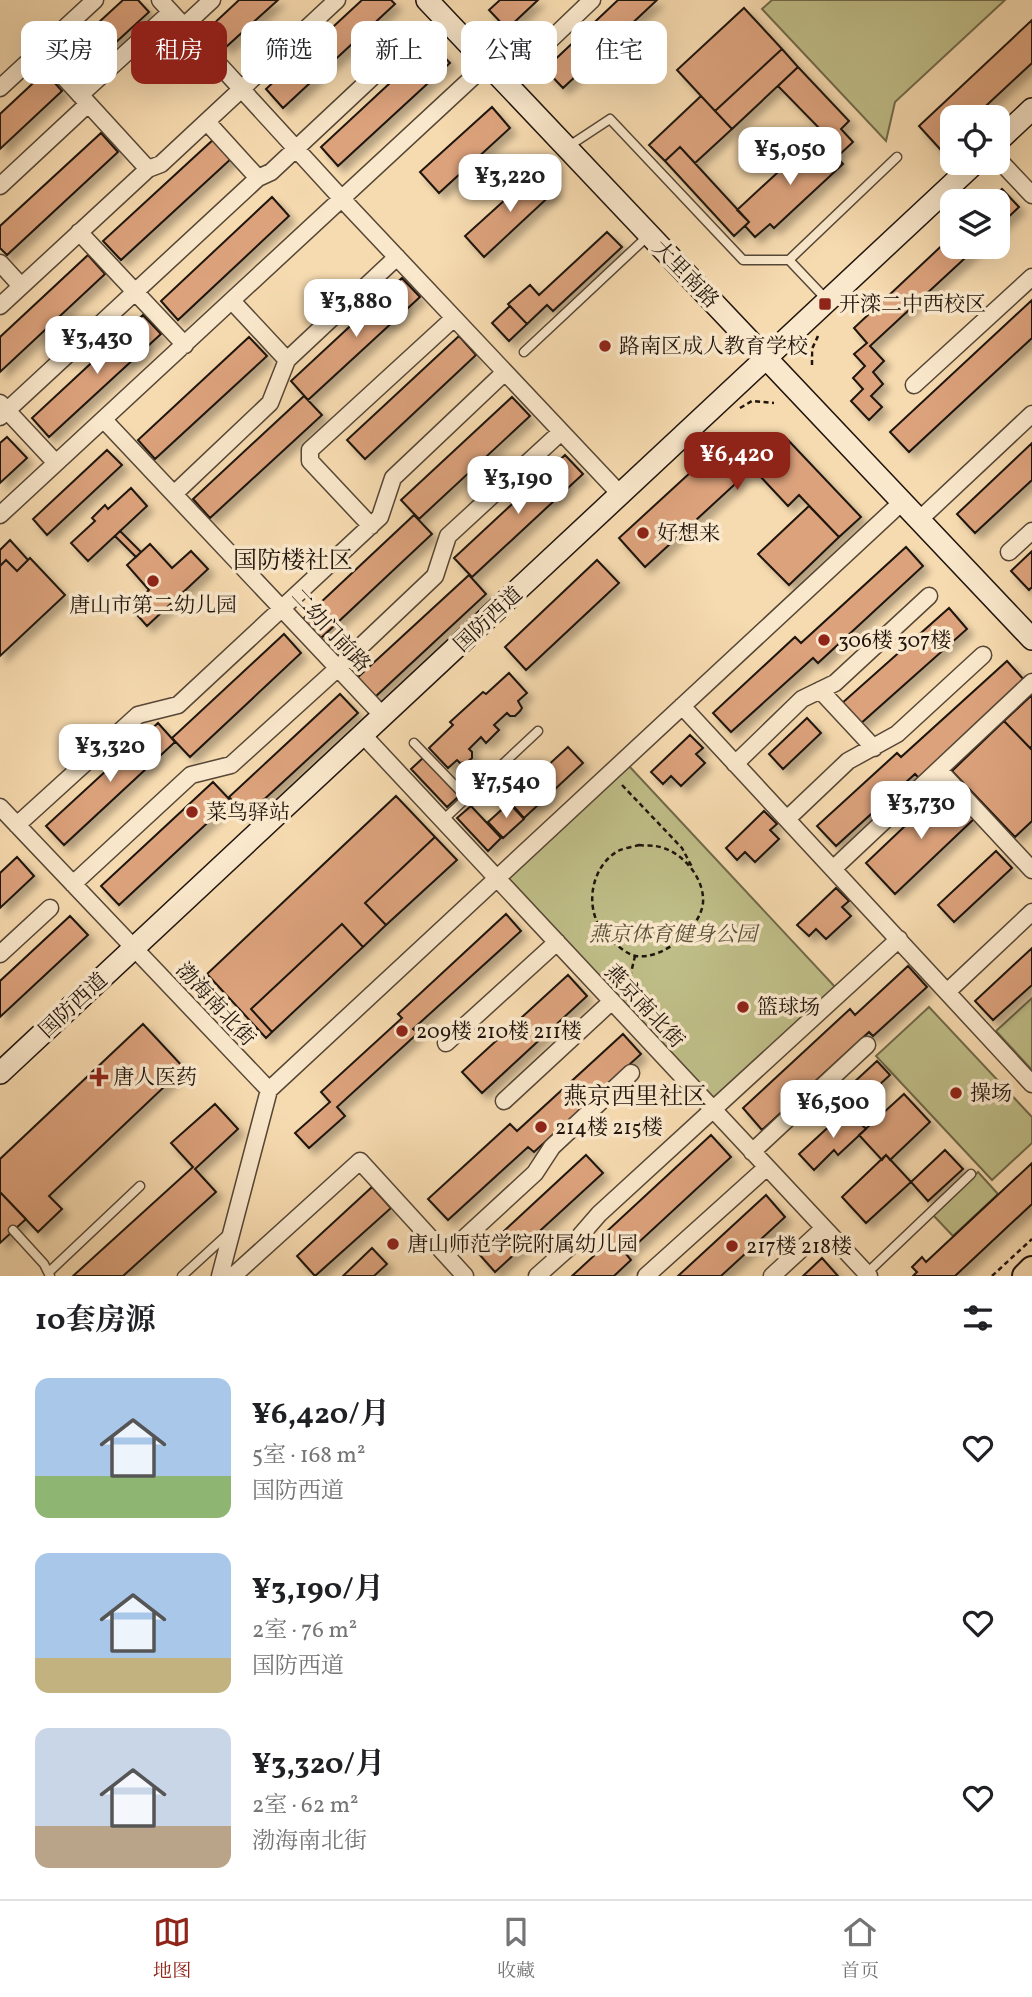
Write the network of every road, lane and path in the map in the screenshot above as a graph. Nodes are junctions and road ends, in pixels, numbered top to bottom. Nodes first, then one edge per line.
1 (95, 0) edge
2 (212, 0) edge
3 (337, 0) edge
4 (427, 0) edge
5 (592, 0) edge
6 (166, 6) edge
7 (72, 21) edge
8 (180, 21) edge
9 (189, 21) edge
10 (557, 33) edge
11 (461, 36) edge
12 (21, 69) edge
13 (227, 73) edge
14 (70, 84) edge
15 (365, 84) edge
16 (466, 84) edge
17 (506, 84) edge
18 (0, 88) edge
19 (242, 89) junction
20 (84, 99) junction
21 (1032, 109) edge
22 (207, 122) junction
23 (1010, 130) edge
24 (567, 148) junction
25 (296, 149) junction
26 (897, 157) dead end
27 (148, 169) junction
28 (1010, 172) edge
29 (962, 175) edge
30 (258, 178) junction
31 (0, 186) edge
32 (1032, 195) edge
33 (342, 199) junction
34 (79, 232) junction
35 (649, 234) junction
36 (397, 257) junction
37 (789, 260) junction
38 (0, 263) edge
39 (1032, 276) edge
40 (21, 286) junction
41 (134, 292) junction
42 (232, 301) junction
43 (828, 301) junction
44 (0, 306) edge
45 (454, 318) junction
46 (185, 345) junction
47 (524, 352) dead end
48 (767, 359) junction
49 (287, 360) junction
50 (505, 372) junction
51 (914, 385) dead end
52 (2, 410) edge
53 (1030, 419) edge
54 (104, 420) junction
55 (561, 432) junction
56 (56, 463) junction
57 (174, 494) junction
58 (621, 495) junction
59 (902, 502) junction
60 (0, 515) edge
61 (919, 520) junction
62 (371, 526) junction
63 (1032, 531) edge
64 (1009, 552) dead end
65 (929, 596) dead end
66 (282, 609) junction
67 (1032, 639) edge
68 (983, 655) dead end
69 (338, 668) junction
70 (1032, 682) edge
71 (820, 690) junction
72 (682, 706) junction
73 (383, 716) junction
74 (538, 731) dead end
75 (363, 735) junction
76 (414, 743) dead end
77 (874, 748) junction
78 (735, 764) junction
79 (939, 770) junction
80 (610, 772) junction
81 (467, 797) junction
82 (0, 807) edge
83 (443, 820) junction
84 (787, 820) junction
85 (17, 825) junction
86 (833, 869) junction
87 (1032, 870) edge
88 (694, 872) junction
89 (496, 878) junction
90 (73, 884) junction
91 (50, 908) dead end
92 (1032, 912) edge
93 (899, 939) junction
94 (556, 942) junction
95 (134, 948) junction
96 (0, 954) edge
97 (635, 956) junction
98 (947, 992) junction
99 (612, 1001) junction
100 (446, 1044) dead end
101 (867, 1045) dead end
102 (0, 1073) edge
103 (631, 1073) dead end
104 (1032, 1084) edge
105 (269, 1090) junction
106 (504, 1101) dead end
107 (714, 1110) junction
108 (752, 1152) junction
109 (767, 1167) junction
110 (971, 1174) dead end
111 (139, 1186) dead end
112 (824, 1228) junction
113 (13, 1230) dead end
114 (232, 1231) junction
115 (1032, 1239) edge
116 (446, 1255) junction
117 (1032, 1269) edge
118 (50, 1274) edge
119 (867, 1275) edge
120 (182, 1276) edge
121 (220, 1276) edge
122 (233, 1276) edge
123 (465, 1276) edge
124 (537, 1276) edge
125 (646, 1276) edge
126 (772, 1276) edge
127 (992, 1276) edge
128 (1025, 1276) edge

1 - 7 street
2 - 9 street
3 - 19 street
4 - 11 street, 大里南路
5 - 10 street
6 - 8 street
6 - 20 street
12 - 18 street
13 - 19 street
14 - 20 street
15 - 25 street
16 - 33 street
17 - 24 street, 大里南路
19 - 22 street
19 - 25 street
20 - 27 street
20 - 31 street
21 - 23 street
22 - 27 street
22 - 30 street
24 - 35 street, 大里南路
24 - 37 lane
25 - 30 street
25 - 33 street
26 - 37 lane
27 - 34 street
28 - 32 street
29 - 43 street, 国防西道
30 - 41 street
33 - 36 street
33 - 42 street
34 - 40 street
34 - 41 street
35 - 47 lane
35 - 48 street, 大里南路
36 - 45 street
36 - 49 street
37 - 43 lane
38 - 40 street
39 - 51 street
40 - 44 street
41 - 46 street
41 - 52 street
42 - 46 street
42 - 49 street
43 - 48 street, 国防西道
45 - 50 street
45 - 62 street
46 - 54 street
48 - 58 street, 国防西道
48 - 59 street, 大里南路
49 - 57 street
50 - 55 street
50 - 62 street
52 - 56 street
53 - 61 street
54 - 56 street
54 - 57 street, 二幼门前路
55 - 58 street
55 - 69 street
56 - 60 street
57 - 66 street, 二幼门前路
58 - 73 street, 国防西道
59 - 61 street, 大里南路
59 - 72 street
61 - 67 street, 大里南路
62 - 66 street
63 - 64 street
65 - 71 street
66 - 69 street, 二幼门前路
66 - 85 street
68 - 77 street
69 - 73 street, 二幼门前路
69 - 90 street
70 - 79 street
71 - 77 street
71 - 78 street
72 - 78 street
72 - 80 street
73 - 75 street, 国防西道
74 - 81 lane
75 - 83 street, 燕京南北街
75 - 95 street, 国防西道
76 - 81 lane
77 - 84 street
78 - 84 street
79 - 86 street
79 - 87 street
80 - 88 path
80 - 89 street
81 - 83 lane
82 - 85 street, 渤海南北街
83 - 89 street, 燕京南北街
84 - 86 street
85 - 90 street, 渤海南北街
86 - 93 street
88 - 97 path
88 - 97 path
89 - 94 street, 燕京南北街
89 - 105 street
90 - 95 street, 渤海南北街
91 - 96 street
92 - 98 street
93 - 98 street
93 - 107 street
94 - 99 street, 燕京南北街
94 - 100 street
95 - 102 street, 国防西道
95 - 105 street, 渤海南北街
97 - 99 path
98 - 104 street
99 - 106 street
99 - 107 street, 燕京南北街
101 - 108 street
103 - 116 street
105 - 114 street
107 - 108 street, 燕京南北街
107 - 124 street
108 - 109 street, 燕京南北街
109 - 112 street, 燕京南北街
109 - 125 street
110 - 119 lane
111 - 118 lane
112 - 119 street, 燕京南北街
112 - 126 street
113 - 118 lane
114 - 120 lane
114 - 121 street
115 - 127 path
116 - 122 street
116 - 123 street
117 - 128 main road

